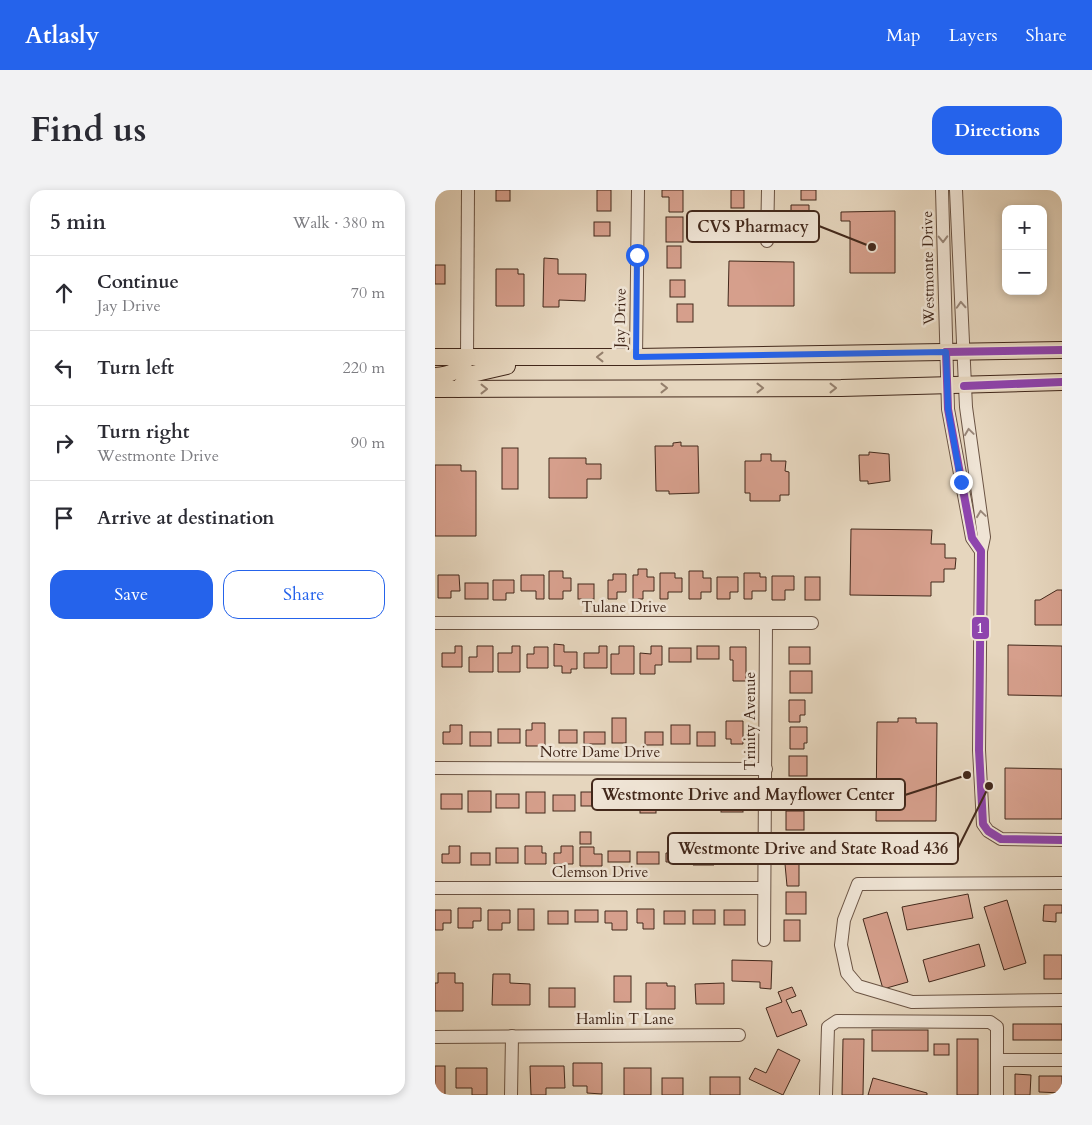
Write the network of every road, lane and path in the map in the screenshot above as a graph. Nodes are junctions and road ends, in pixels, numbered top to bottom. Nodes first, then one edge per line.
1 (468, 190) edge
2 (638, 190) edge
3 (768, 190) edge
4 (943, 190) edge
5 (956, 190) edge
6 (767, 241) dead end
7 (1062, 350) edge
8 (946, 352) junction
9 (963, 352) junction
10 (435, 357) edge
11 (636, 357) junction
12 (467, 358) junction
13 (576, 358) junction
14 (435, 376) edge
15 (1062, 382) edge
16 (947, 386) junction
17 (965, 386) junction
18 (435, 389) edge
19 (458, 389) junction
20 (981, 551) junction
21 (435, 623) edge
22 (767, 623) junction
23 (813, 623) dead end
24 (435, 768) edge
25 (766, 769) junction
26 (1062, 840) edge
27 (1062, 883) edge
28 (435, 888) edge
29 (764, 888) junction
30 (764, 940) dead end
31 (1062, 1000) edge
32 (739, 1035) dead end
33 (512, 1036) junction
34 (435, 1037) edge
35 (997, 1060) junction
36 (1062, 1060) edge
37 (511, 1095) edge
38 (826, 1095) edge
39 (997, 1095) edge

1 - 12 street
2 - 11 street, Jay Drive
3 - 6 street
4 -> 8 street, Westmonte Drive
9 -> 5 street, Westmonte Drive
7 - 9 main road
8 - 9 main road
8 - 11 main road
8 - 16 street, Westmonte Drive
9 - 17 street, Westmonte Drive
10 - 12 main road
11 -> 13 main road
12 - 13 main road
12 - 14 main road
13 - 19 main road
15 - 17 main road
16 - 17 main road
19 -> 16 main road
16 - 20 street, Westmonte Drive
20 -> 17 street, Westmonte Drive
18 - 19 main road
20 - 26 street, Westmonte Drive
21 - 22 street, Tulane Drive
22 - 23 street, Tulane Drive
22 - 25 street, Trinity Avenue
24 - 25 street, Notre Dame Drive
25 - 29 street, Trinity Avenue
27 - 31 street
28 - 29 street, Clemson Drive
29 - 30 street, Trinity Avenue
32 - 33 street, Hamlin T Lane
33 - 34 street, Hamlin T Lane
33 - 37 street
35 - 36 street
35 - 38 street
35 - 39 street

